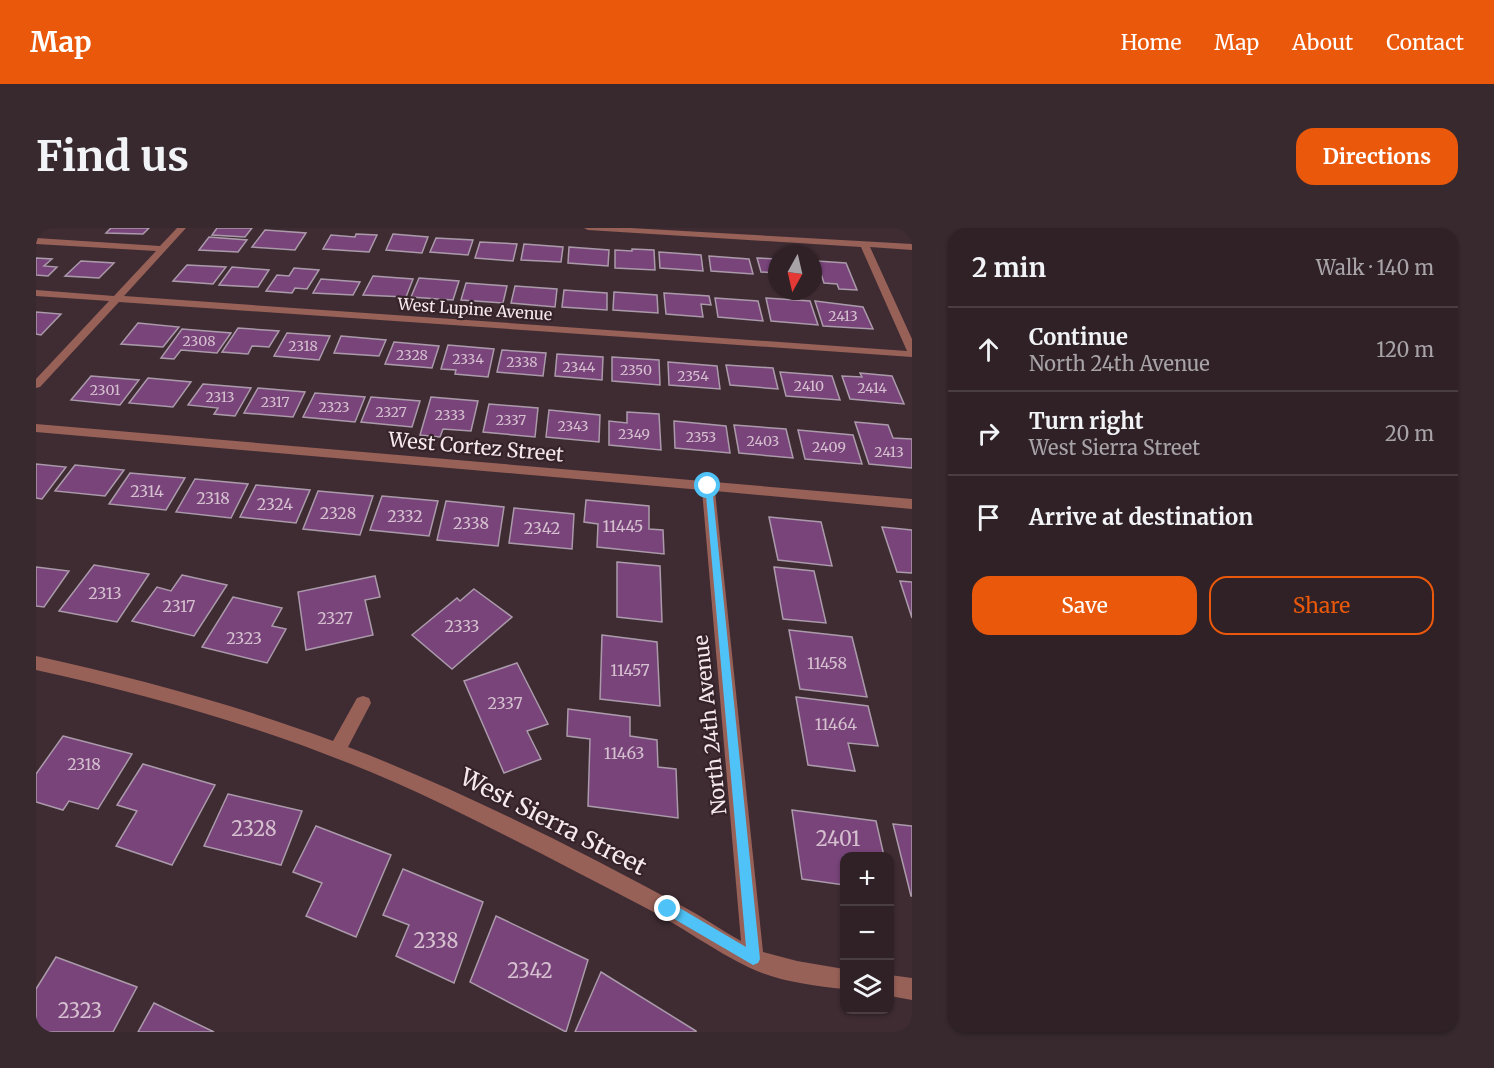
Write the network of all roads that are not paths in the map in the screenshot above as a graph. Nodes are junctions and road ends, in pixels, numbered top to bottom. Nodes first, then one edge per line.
1 (182, 228) edge
2 (588, 228) edge
3 (36, 241) edge
4 (864, 244) junction
5 (912, 247) edge
6 (162, 249) junction
7 (36, 293) edge
8 (116, 298) junction
9 (912, 350) edge
10 (912, 354) edge
11 (36, 385) edge
12 (36, 428) edge
13 (708, 486) junction
14 (912, 504) edge
15 (36, 663) edge
16 (363, 702) dead end
17 (338, 749) junction
18 (753, 959) junction
19 (840, 978) edge
20 (894, 987) edge
21 (912, 989) edge

1 - 6 street
2 - 4 street
3 - 6 street
4 - 5 street
4 - 9 street
6 - 8 street
7 - 8 street, West Lupine Avenue
8 - 10 street, West Lupine Avenue
8 - 11 street
12 - 13 street, West Cortez Street
13 - 14 street, West Cortez Street
13 - 18 street, North 24th Avenue
15 - 17 street, West Sierra Street
16 - 17 street
17 - 18 street, West Sierra Street
18 - 19 street, West Sierra Street
20 - 21 street

